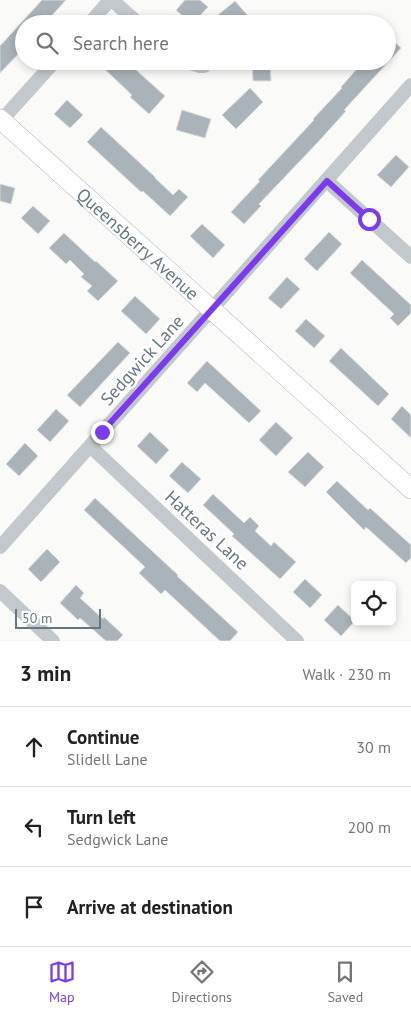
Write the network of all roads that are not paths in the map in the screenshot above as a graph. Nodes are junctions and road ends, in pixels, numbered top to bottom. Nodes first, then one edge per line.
1 (111, 0) edge
2 (97, 15) edge
3 (128, 15) edge
4 (47, 70) edge
5 (411, 85) edge
6 (0, 121) edge
7 (327, 181) junction
8 (411, 257) edge
9 (211, 309) junction
10 (90, 446) junction
11 (411, 490) edge
12 (0, 547) edge
13 (0, 591) edge
14 (53, 641) edge
15 (298, 641) edge

1 - 2 street
1 - 3 street
4 - 6 street
5 - 7 street, Sedgwick Lane
6 - 9 street, Queensberry Avenue
7 - 8 street
7 - 9 street, Sedgwick Lane
9 - 10 street, Sedgwick Lane
9 - 11 street, Queensberry Avenue
10 - 12 street, Sedgwick Lane
10 - 15 street, Hatteras Lane
13 - 14 street

